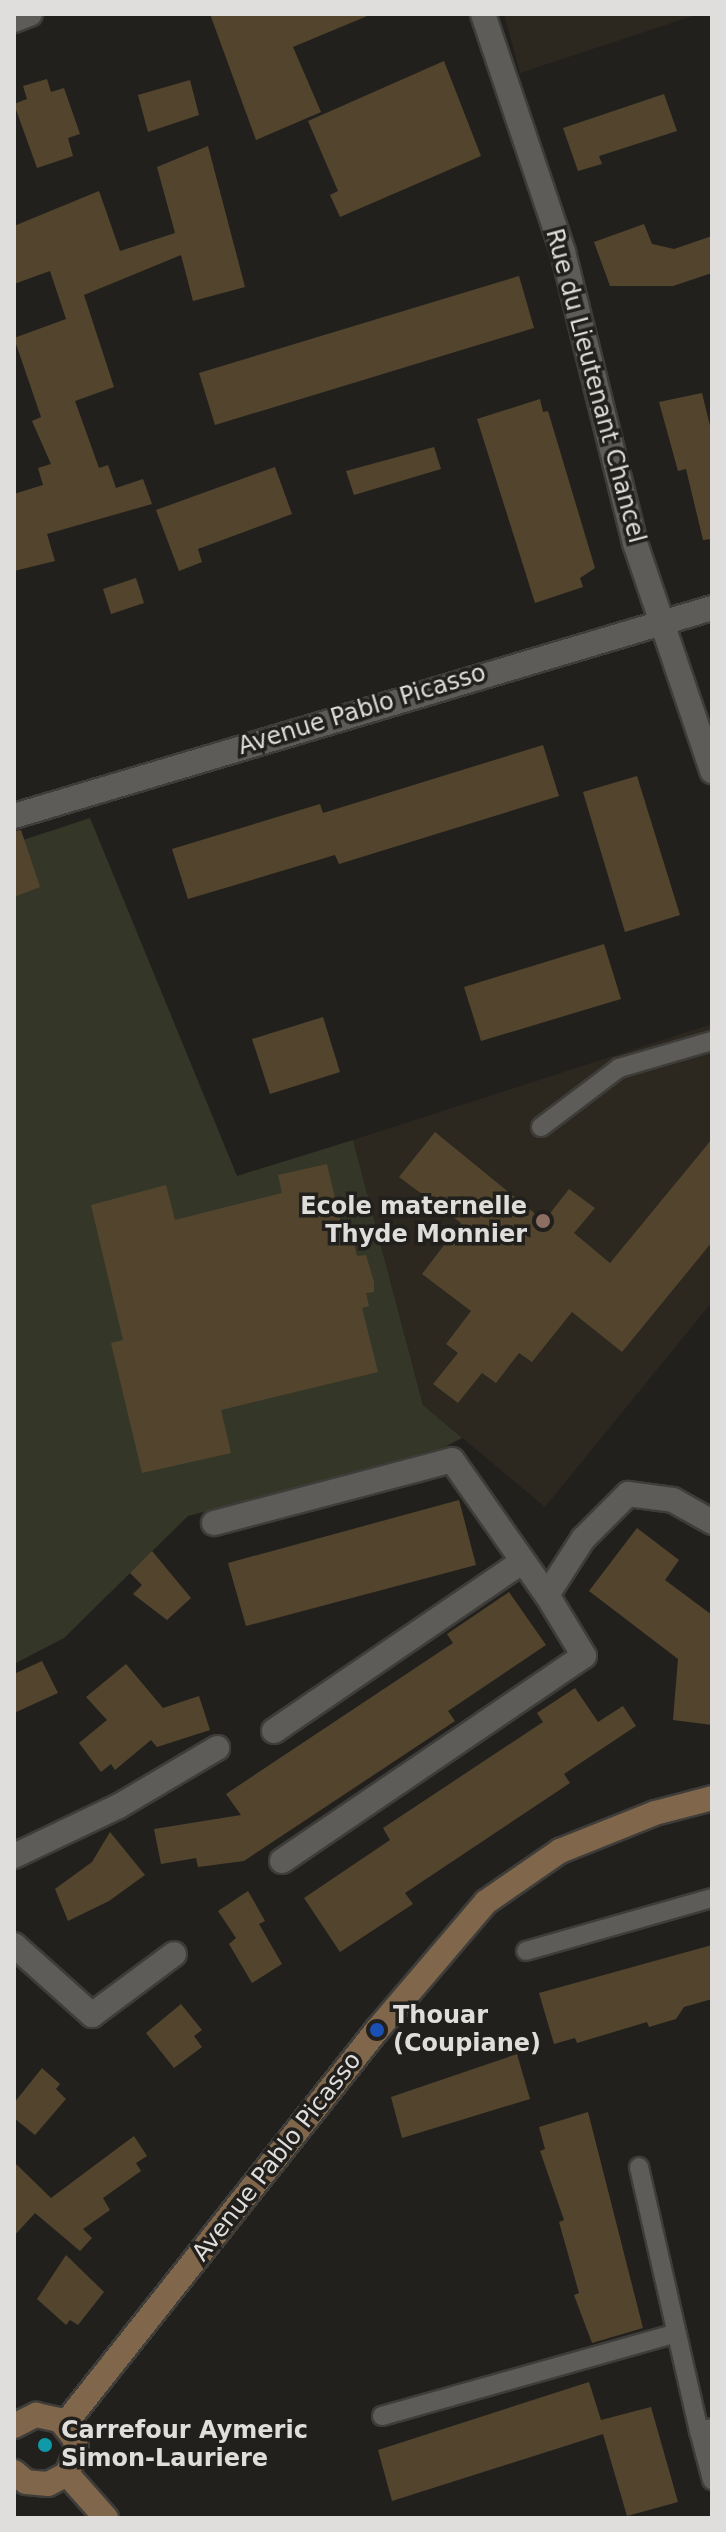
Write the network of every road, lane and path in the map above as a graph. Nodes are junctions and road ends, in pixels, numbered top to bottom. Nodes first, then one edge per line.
1 (30, 14) edge
2 (483, 14) edge
3 (14, 20) edge
4 (712, 608) edge
5 (662, 622) junction
6 (712, 771) edge
7 (14, 816) edge
8 (712, 1041) edge
9 (541, 1127) dead end
10 (712, 1522) edge
11 (214, 1523) dead end
12 (523, 1561) junction
13 (547, 1595) junction
14 (274, 1731) dead end
15 (217, 1748) dead end
16 (712, 1798) edge
17 (14, 1856) edge
18 (282, 1861) dead end
19 (712, 1898) edge
20 (14, 1945) edge
21 (526, 1951) dead end
22 (174, 1954) dead end
23 (639, 2167) dead end
24 (677, 2333) junction
25 (382, 2416) dead end
26 (65, 2424) junction
27 (14, 2426) edge
28 (706, 2429) edge
29 (67, 2474) junction
30 (15, 2475) edge
31 (712, 2480) edge
32 (106, 2518) edge

1 - 3 street
2 - 5 street, Rue du Lieutenant Chancel
4 - 5 street, Avenue Pablo Picasso
5 - 6 street, Rue du Lieutenant Chancel
5 - 7 street, Avenue Pablo Picasso
8 - 9 lane
10 - 13 street
11 - 12 street
12 - 13 street
12 - 14 street
13 - 18 street
15 - 17 street
16 - 26 main road, Avenue Pablo Picasso
19 - 21 lane
20 - 22 street
23 - 24 lane
24 - 25 lane
24 - 28 lane
26 - 27 main road
26 - 29 main road
28 - 31 lane
29 - 30 main road
29 - 32 main road

